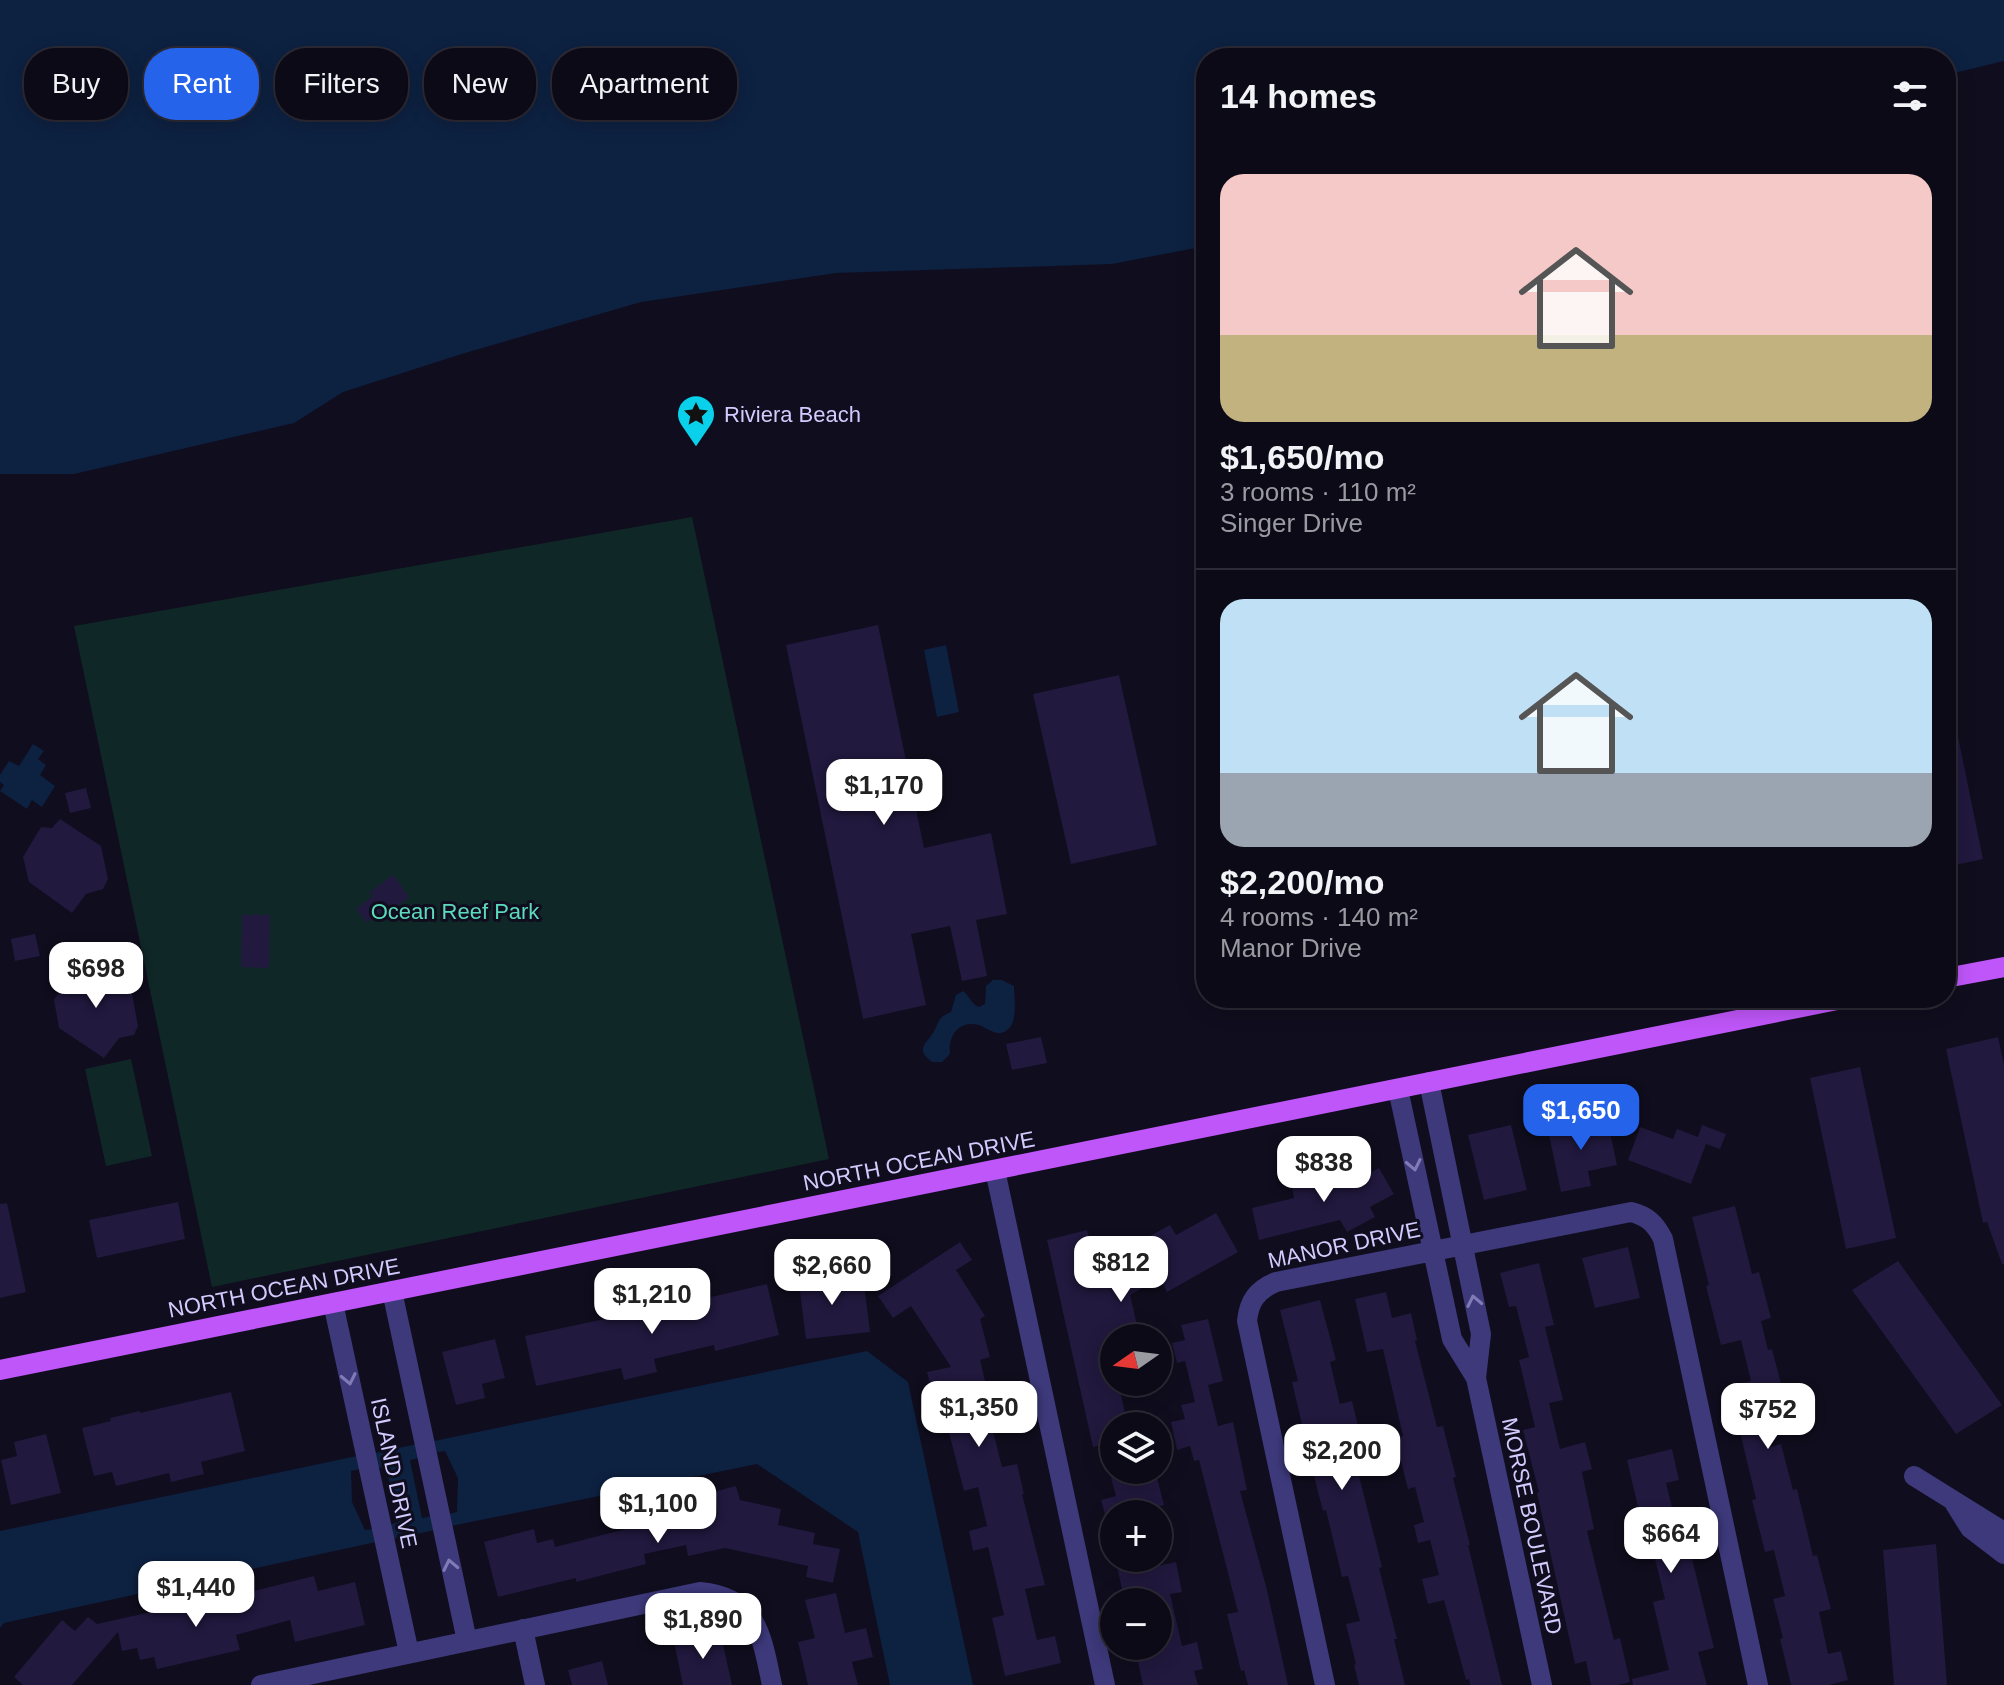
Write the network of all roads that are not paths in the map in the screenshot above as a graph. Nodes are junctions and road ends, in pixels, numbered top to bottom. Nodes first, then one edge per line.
1 (2004, 967) edge
2 (1956, 976) edge
3 (1797, 1008) edge
4 (1429, 1082) junction
5 (1398, 1089) junction
6 (995, 1170) junction
7 (1462, 1245) junction
8 (1432, 1251) junction
9 (392, 1291) junction
10 (333, 1303) junction
11 (0, 1370) edge
12 (1476, 1378) junction
13 (1914, 1476) dead end
14 (1953, 1500) junction
15 (2004, 1532) edge
16 (2004, 1554) edge
17 (523, 1629) junction
18 (467, 1641) junction
19 (409, 1653) junction
20 (297, 1681) edge
21 (261, 1685) edge
22 (535, 1685) edge
23 (772, 1685) edge
24 (1105, 1685) edge
25 (1325, 1685) edge
26 (1542, 1685) edge
27 (1758, 1685) edge

1 - 2 main road
3 - 4 main road, NORTH OCEAN DRIVE
4 - 5 main road, NORTH OCEAN DRIVE
4 - 7 street, MORSE BOULEVARD
5 - 6 main road, NORTH OCEAN DRIVE
5 -> 8 street, MORSE BOULEVARD
6 - 9 main road, NORTH OCEAN DRIVE
6 - 24 street
7 - 8 street, MANOR DRIVE
12 -> 7 street, MORSE BOULEVARD
7 - 27 street, MANOR DRIVE
8 - 12 street, MORSE BOULEVARD
8 - 25 street, MANOR DRIVE
9 - 10 main road, NORTH OCEAN DRIVE
18 -> 9 street, ISLAND DRIVE
10 - 11 main road, NORTH OCEAN DRIVE
10 -> 19 street, ISLAND DRIVE
12 - 26 street, MORSE BOULEVARD
13 - 14 street
14 - 15 street
14 - 16 street
17 - 18 street
17 - 22 street
17 - 23 street
18 - 19 street
19 - 20 street
20 - 21 street

